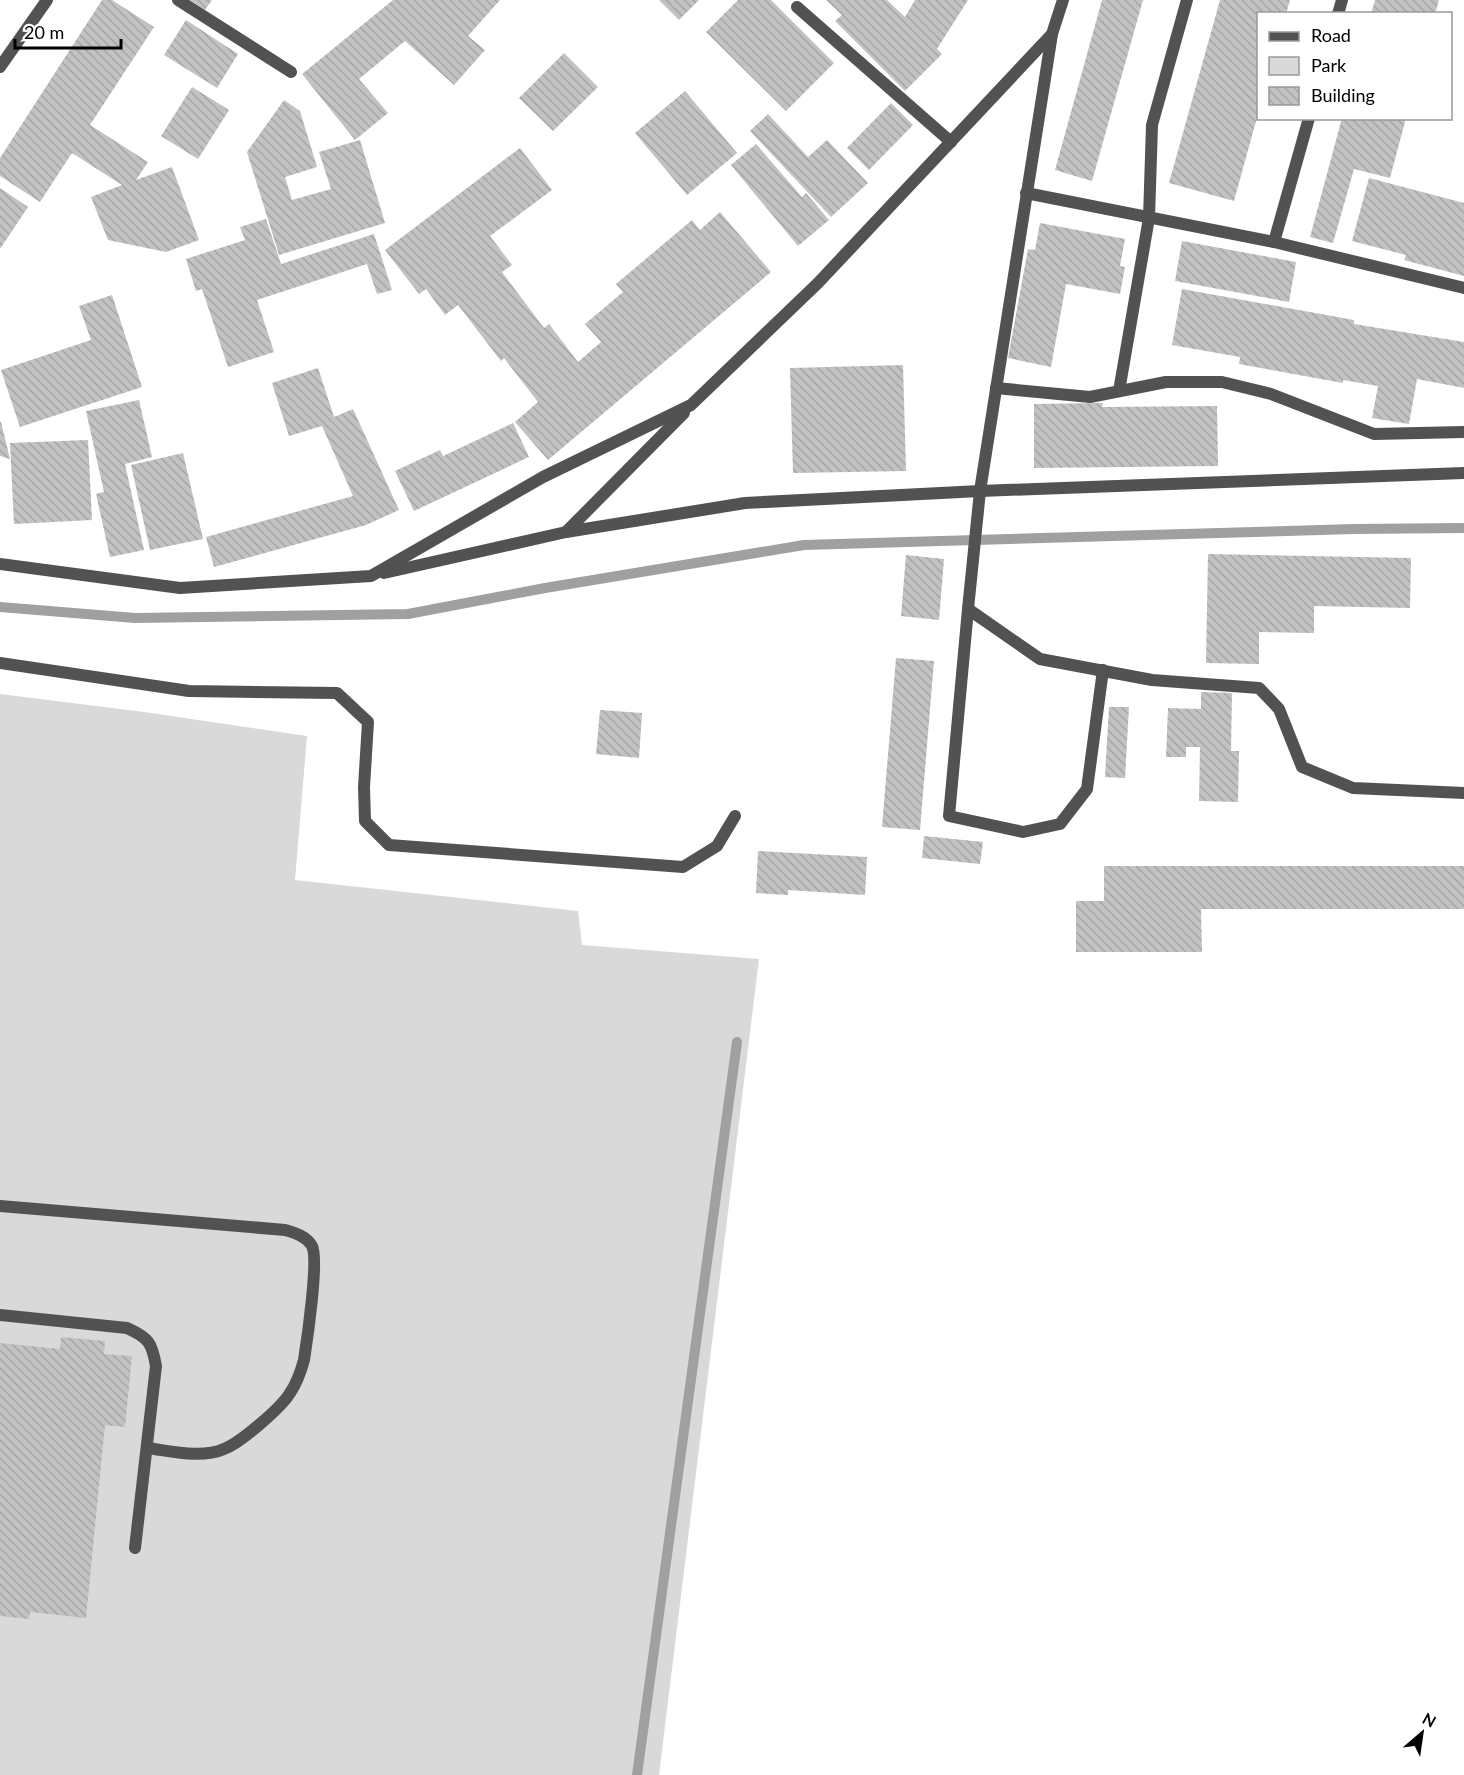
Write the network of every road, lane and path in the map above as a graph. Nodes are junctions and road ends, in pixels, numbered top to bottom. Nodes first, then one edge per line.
1 (47, 0) edge
2 (178, 0) edge
3 (1063, 0) edge
4 (1187, 0) edge
5 (797, 7) dead end
6 (1052, 34) junction
7 (0, 67) edge
8 (291, 72) dead end
9 (1308, 120) edge
10 (951, 142) junction
11 (1026, 193) junction
12 (1149, 218) junction
13 (1275, 242) junction
14 (1464, 288) edge
15 (996, 388) junction
16 (1119, 392) junction
17 (692, 405) junction
18 (1464, 432) edge
19 (1464, 472) edge
20 (980, 491) junction
21 (567, 532) junction
22 (0, 564) edge
23 (371, 576) junction
24 (968, 609) junction
25 (0, 663) edge
26 (1102, 670) junction
27 (1464, 793) edge
28 (735, 816) dead end
29 (0, 1206) edge
30 (0, 1315) edge
31 (147, 1448) junction
32 (135, 1548) dead end

1 - 7 street
2 - 8 street
3 - 6 street
4 - 12 street
5 - 10 street
6 - 10 street
6 - 11 street
9 - 13 street
10 - 17 street
11 - 12 street
11 - 15 street
12 - 13 street
12 - 16 street
13 - 14 street
15 - 16 street
15 - 20 street
16 - 18 street
17 - 21 street
17 - 23 street
19 - 20 street
20 - 21 street
20 - 24 street
21 - 23 street
22 - 23 street
24 - 26 street
24 - 26 street
25 - 28 street
26 - 27 street
29 - 31 street
30 - 31 street
31 - 32 street

